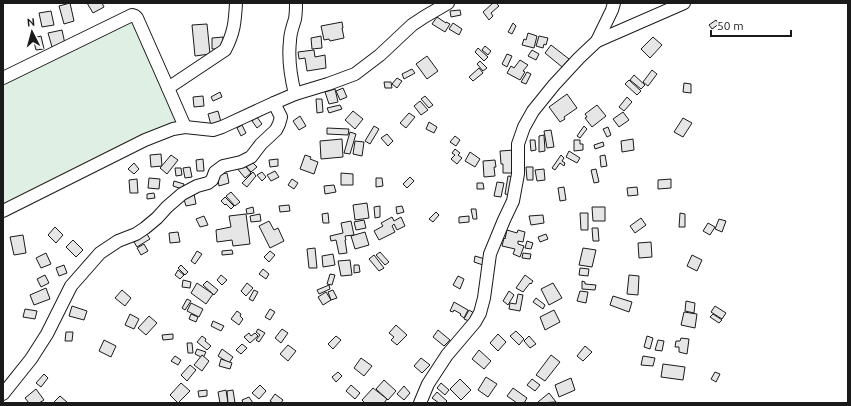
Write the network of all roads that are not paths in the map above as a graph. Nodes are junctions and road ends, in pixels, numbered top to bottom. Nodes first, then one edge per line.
1 (236, 3) edge
2 (296, 3) edge
3 (614, 3) edge
4 (684, 3) edge
5 (442, 5) edge
6 (597, 41) junction
7 (3, 78) edge
8 (168, 88) junction
9 (295, 94) junction
10 (274, 103) junction
11 (185, 127) junction
12 (3, 210) edge
13 (3, 394) edge
14 (420, 403) edge

1 - 8 street
2 - 9 street
3 - 6 street
4 - 6 street
5 - 9 street
6 - 14 street
7 - 8 street
8 - 11 street
9 - 10 street
10 - 11 street
10 - 13 street
11 - 12 street

